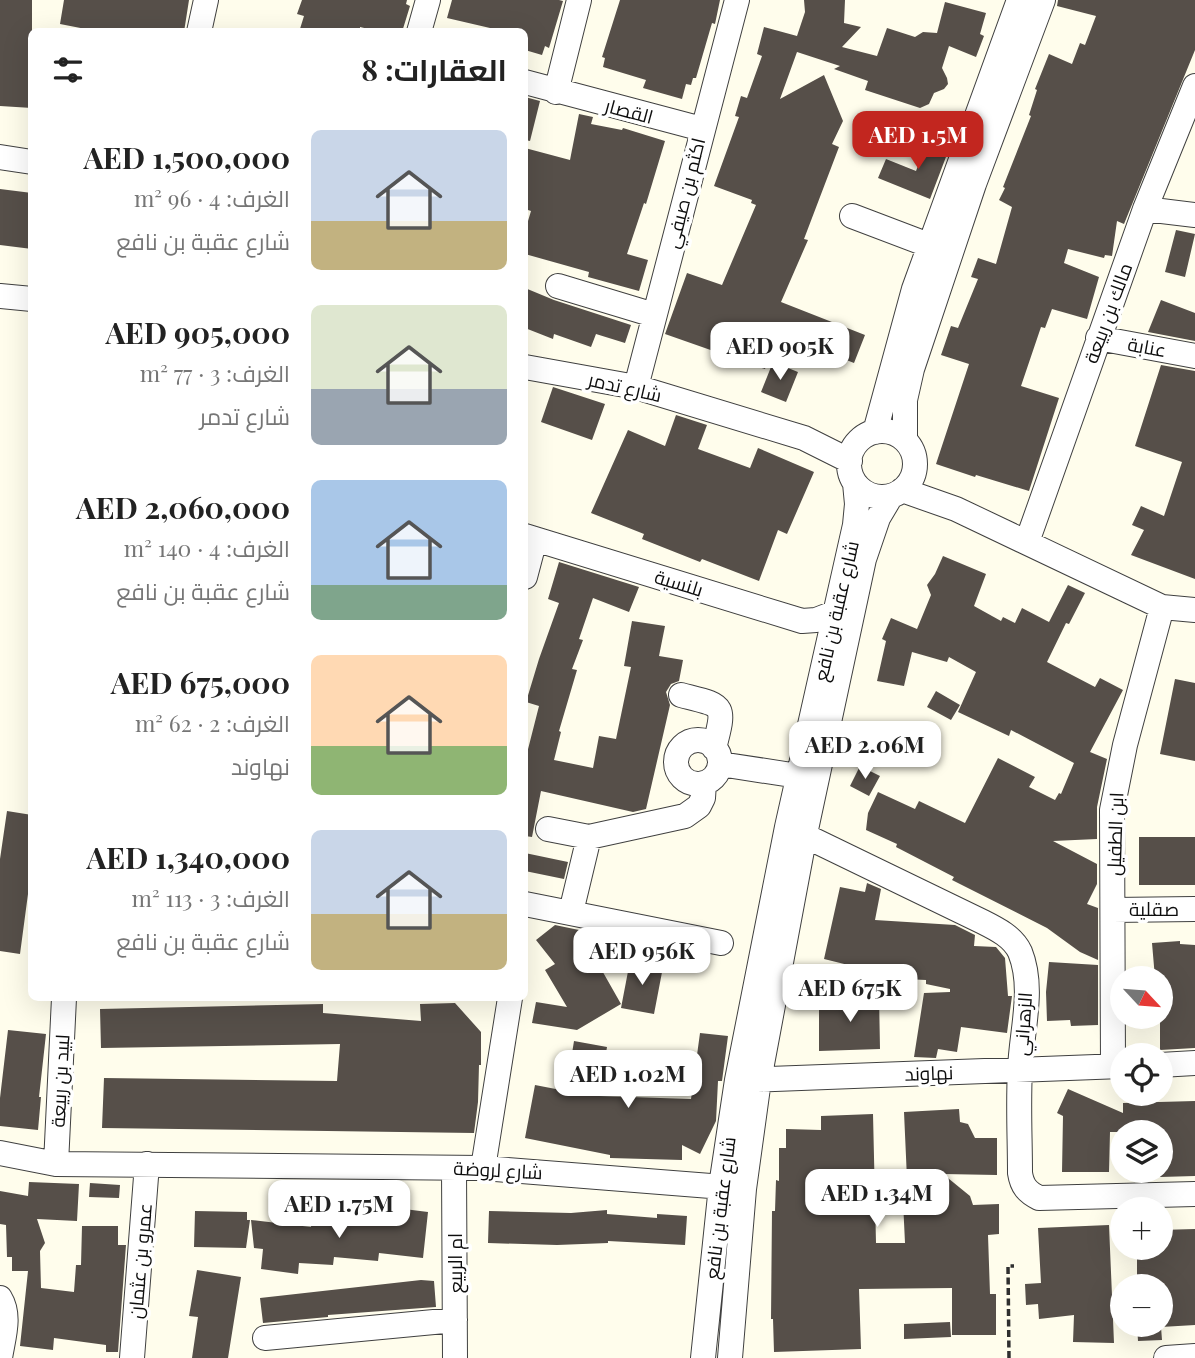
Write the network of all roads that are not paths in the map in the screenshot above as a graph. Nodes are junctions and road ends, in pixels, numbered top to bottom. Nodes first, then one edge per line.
1 (206, 0) edge
2 (428, 0) edge
3 (579, 0) edge
4 (737, 0) edge
5 (1019, 0) edge
6 (1043, 0) edge
7 (200, 28) edge
8 (420, 28) edge
9 (528, 83) edge
10 (1195, 86) edge
11 (556, 92) junction
12 (702, 130) junction
13 (0, 157) edge
14 (28, 161) edge
15 (1145, 209) junction
16 (1195, 215) edge
17 (852, 216) dead end
18 (930, 246) junction
19 (558, 286) dead end
20 (0, 296) edge
21 (28, 299) edge
22 (654, 315) junction
23 (1098, 338) junction
24 (1195, 356) edge
25 (528, 368) edge
26 (636, 387) junction
27 (905, 440) junction
28 (859, 455) junction
29 (915, 465) junction
30 (897, 493) junction
31 (956, 509) junction
32 (530, 537) edge
33 (1027, 542) junction
34 (1162, 607) junction
35 (1195, 610) edge
36 (834, 613) junction
37 (681, 695) dead end
38 (717, 756) junction
39 (799, 776) junction
40 (704, 783) junction
41 (548, 830) dead end
42 (796, 831) junction
43 (590, 837) junction
44 (528, 905) edge
45 (1195, 909) edge
46 (1113, 910) junction
47 (571, 912) junction
48 (721, 943) dead end
49 (64, 1001) edge
50 (510, 1001) edge
51 (1116, 1043) edge
52 (1195, 1063) edge
53 (1173, 1064) edge
54 (1110, 1066) edge
55 (1020, 1069) junction
56 (748, 1080) junction
57 (0, 1153) edge
58 (56, 1164) junction
59 (147, 1164) junction
60 (454, 1168) junction
61 (483, 1168) junction
62 (732, 1187) junction
63 (1195, 1194) edge
64 (0, 1298) edge
65 (455, 1320) junction
66 (265, 1338) dead end
67 (1195, 1356) edge
68 (1, 1358) edge
69 (132, 1358) edge
70 (455, 1358) edge
71 (703, 1358) edge
72 (730, 1358) edge
73 (1166, 1358) edge

1 - 7 street
2 - 8 street
3 - 11 street
4 - 12 street, اكثم بن صيفي
5 - 18 street, شارع عقبة بن نافع
6 - 27 street
9 - 11 street, القصار
10 - 15 street, مالك بن ربيعة
11 - 12 street, القصار
12 - 22 street, اكثم بن صيفي
13 - 14 street
15 - 16 street
15 - 23 street, مالك بن ربيعة
17 - 18 street
18 - 28 street, شارع عقبة بن نافع
19 - 22 street
20 - 21 street
22 - 26 street, اكثم بن صيفي
23 - 24 street, عنابة
23 - 33 street, مالك بن ربيعة
25 - 26 street, شارع تدمر
26 - 28 street, شارع تدمر
27 - 28 street
27 - 29 street
28 - 30 street
28 - 36 street, شارع عقبة بن نافع
29 - 30 street
29 - 31 street
30 - 31 street
30 - 42 street, شارع عقبة بن نافع
31 - 33 street
32 - 36 street, بلنسية
33 - 34 street
34 - 35 street
34 - 46 street, ابن الطفيل
36 - 39 street, شارع عقبة بن نافع
37 - 38 street
38 - 39 street
38 - 40 street
38 - 40 street
39 - 42 street, شارع عقبة بن نافع
40 - 43 street
41 - 43 street
42 - 55 street, الزهراني
42 - 56 street, شارع عقبة بن نافع
43 - 47 street
44 - 47 street
45 - 46 street, صقلية
46 - 51 street, ابن الطفيل
47 - 48 street
49 - 58 street, لبيد بن ربيعة
50 - 61 street
52 - 53 street
54 - 55 street, نهاوند
55 - 56 street, نهاوند
55 - 63 street, الزهراني
56 - 62 street, شارع عقبة بن نافع
57 - 58 street, شارع لروضة
58 - 59 street, شارع لروضة
59 - 60 street, شارع لروضة
59 - 69 street, عمرو بن عثمان
60 - 61 street, شارع لروضة
60 - 65 street, ام الربيع
61 - 62 street, شارع لروضة
62 - 71 street, شارع عقبة بن نافع
62 - 72 street, شارع عقبة بن نافع
64 - 68 street
65 - 66 street
65 - 70 street, ام الربيع
67 - 73 street

